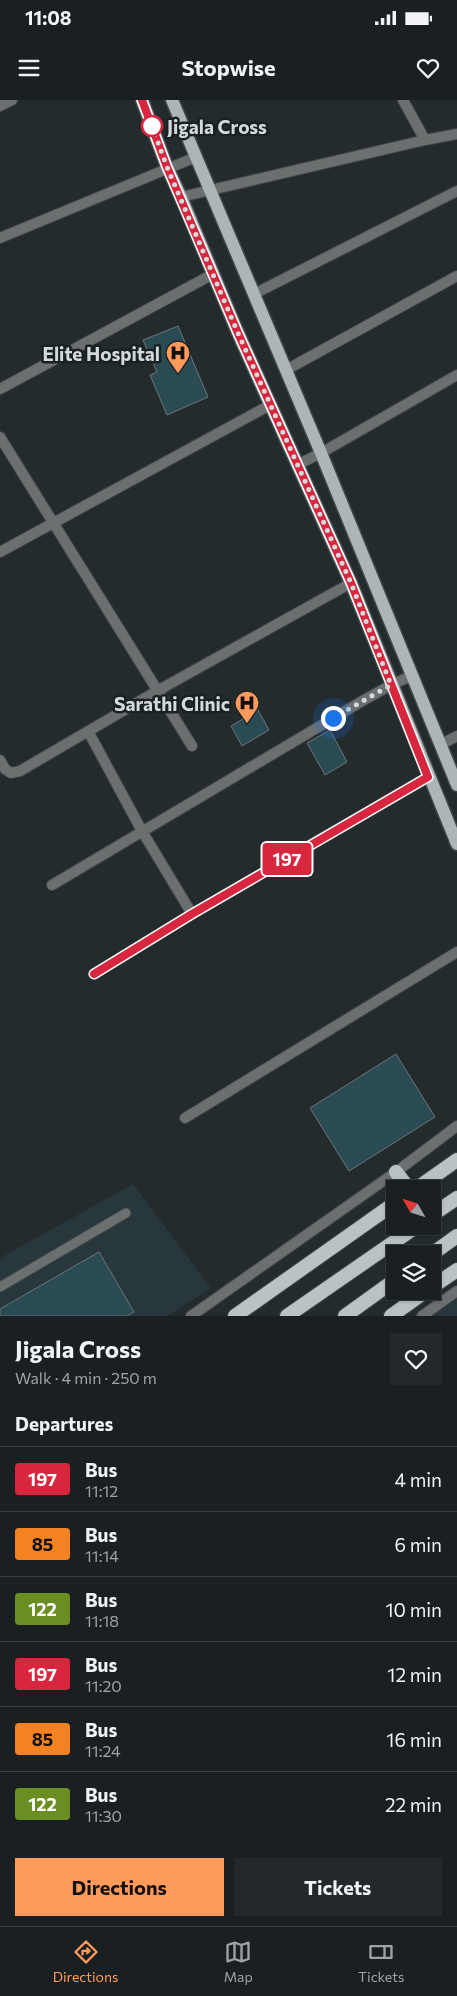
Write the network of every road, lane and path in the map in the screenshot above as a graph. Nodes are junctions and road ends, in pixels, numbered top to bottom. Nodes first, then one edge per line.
1 (12, 100) edge
2 (142, 100) edge
3 (172, 100) edge
4 (402, 100) edge
5 (0, 106) edge
6 (457, 134) edge
7 (424, 140) junction
8 (196, 157) junction
9 (167, 167) junction
10 (210, 191) junction
11 (457, 191) edge
12 (181, 197) junction
13 (0, 238) edge
14 (213, 274) junction
15 (457, 276) edge
16 (254, 294) junction
17 (286, 370) junction
18 (457, 375) edge
19 (0, 389) edge
20 (270, 405) junction
21 (0, 437) edge
22 (321, 453) junction
23 (297, 464) junction
24 (52, 522) junction
25 (0, 552) edge
26 (351, 583) junction
27 (411, 676) junction
28 (391, 685) junction
29 (156, 691) junction
30 (88, 732) junction
31 (457, 736) edge
32 (440, 745) junction
33 (192, 746) dead end
34 (0, 760) edge
35 (428, 777) junction
36 (457, 785) edge
37 (142, 831) junction
38 (457, 844) edge
39 (52, 885) dead end
40 (192, 914) junction
41 (457, 952) edge
42 (94, 974) dead end
43 (185, 1118) dead end
44 (457, 1126) edge
45 (457, 1160) edge
46 (396, 1172) junction
47 (402, 1180) edge
48 (429, 1180) edge
49 (457, 1198) edge
50 (386, 1209) edge
51 (441, 1209) edge
52 (126, 1213) dead end
53 (404, 1235) edge
54 (457, 1236) edge
55 (441, 1248) edge
56 (457, 1270) edge
57 (441, 1281) edge
58 (0, 1286) edge
59 (386, 1287) edge
60 (457, 1291) edge
61 (413, 1300) edge
62 (191, 1316) edge
63 (235, 1316) edge
64 (287, 1316) edge
65 (345, 1316) edge
66 (391, 1316) edge
67 (422, 1316) edge

1 - 5 street
2 - 9 main road
3 - 8 main road
4 - 7 street
6 - 7 street
7 - 10 street
8 - 9 street
8 - 10 main road
9 - 12 main road
9 - 13 street
10 - 12 street
10 - 16 main road
11 - 16 street
12 - 14 main road
14 - 19 street
14 - 20 main road
15 - 17 street
16 - 17 main road
17 - 22 main road
18 - 22 street
20 - 23 main road
20 - 24 street
21 - 24 street
22 - 23 street
22 - 27 main road
23 - 26 main road
24 - 25 street
24 - 29 street
26 - 28 main road
26 - 29 street
27 - 28 street
27 - 32 main road
28 - 35 main road
28 - 37 street
29 - 30 street
29 - 33 street
30 - 34 street
30 - 37 street
31 - 32 street
32 - 36 main road
35 - 38 main road
35 - 40 street
37 - 39 street
37 - 40 street
40 - 42 street
41 - 43 street
44 - 46 street
45 - 48 highway
46 - 47 highway
46 - 62 street
49 - 51 highway
50 - 63 highway
52 - 58 lane
53 - 64 highway
54 - 55 highway
56 - 57 highway
59 - 65 highway
60 - 67 street
61 - 66 highway

